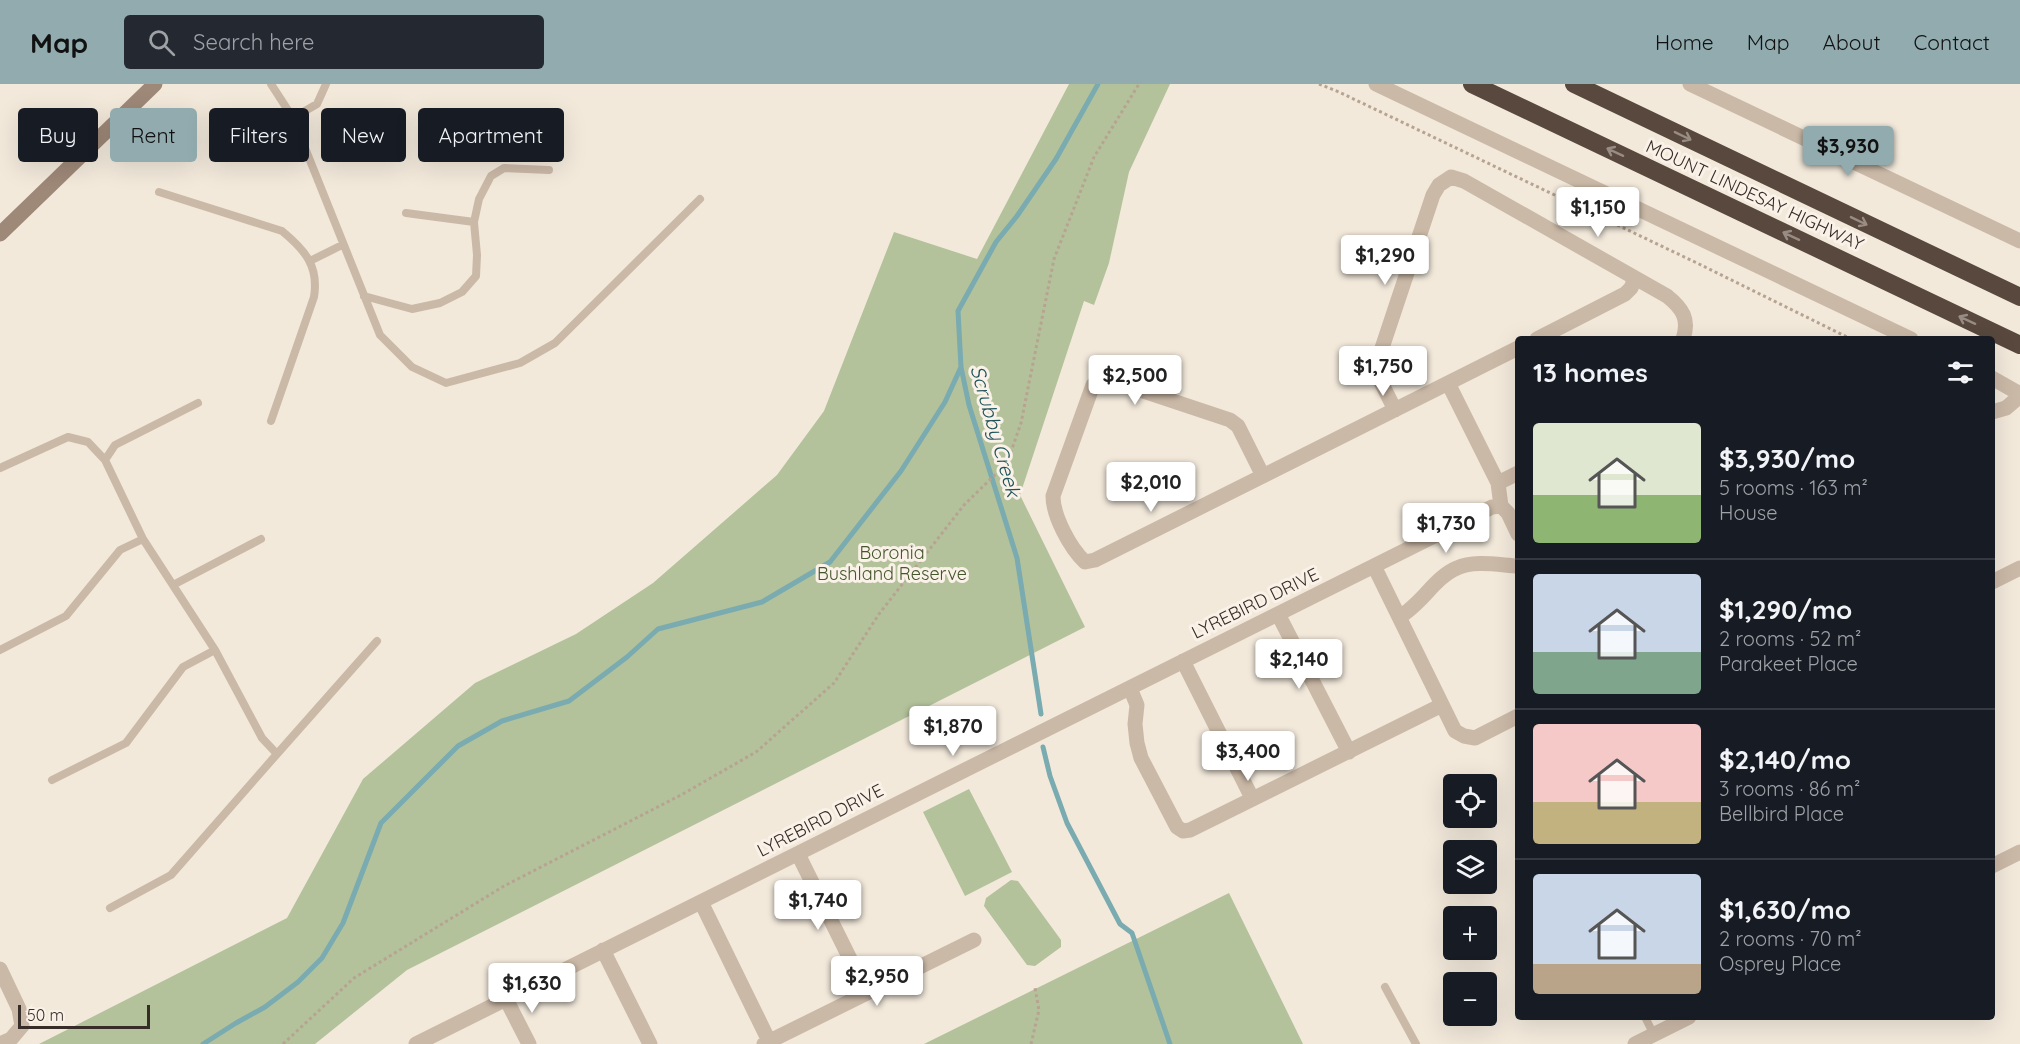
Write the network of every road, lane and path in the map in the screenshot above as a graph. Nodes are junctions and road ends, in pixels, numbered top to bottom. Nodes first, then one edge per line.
1 (155, 84) edge
2 (271, 84) edge
3 (326, 84) edge
4 (1139, 84) edge
5 (1319, 84) edge
6 (1376, 84) edge
7 (1472, 84) edge
8 (1574, 84) edge
9 (1690, 84) edge
10 (287, 108) edge
11 (309, 109) edge
12 (309, 159) edge
13 (549, 170) dead end
14 (159, 192) dead end
15 (700, 199) dead end
16 (406, 213) dead end
17 (474, 222) junction
18 (0, 234) edge
19 (2020, 241) edge
20 (342, 245) junction
21 (310, 261) junction
22 (1635, 278) junction
23 (364, 296) junction
24 (2020, 297) edge
25 (1543, 336) edge
26 (1683, 336) edge
27 (1845, 336) edge
28 (1905, 336) edge
29 (2020, 345) edge
30 (1515, 350) edge
31 (1995, 380) edge
32 (1448, 383) junction
33 (2020, 395) edge
34 (198, 403) dead end
35 (1395, 410) junction
36 (1995, 411) edge
37 (271, 421) dead end
38 (105, 460) junction
39 (0, 468) edge
40 (1515, 474) edge
41 (1263, 476) junction
42 (1498, 483) junction
43 (1501, 506) junction
44 (1515, 528) edge
45 (143, 539) junction
46 (261, 539) dead end
47 (1374, 566) junction
48 (1515, 566) edge
49 (2020, 568) edge
50 (1995, 580) edge
51 (173, 585) junction
52 (1278, 614) junction
53 (1399, 616) junction
54 (377, 641) dead end
55 (0, 650) edge
56 (215, 650) junction
57 (1183, 661) junction
58 (1130, 688) junction
59 (1442, 705) junction
60 (1515, 718) edge
61 (1349, 752) junction
62 (277, 754) junction
63 (52, 780) dead end
64 (1252, 798) junction
65 (2020, 852) edge
66 (798, 854) junction
67 (1995, 864) edge
68 (701, 902) junction
69 (110, 908) dead end
70 (974, 940) dead end
71 (603, 950) junction
72 (0, 969) edge
73 (1385, 987) dead end
74 (1035, 988) dead end
75 (867, 993) junction
76 (506, 999) junction
77 (1646, 1020) edge
78 (1683, 1020) edge
79 (1654, 1035) junction
80 (767, 1043) edge
81 (0, 1044) edge
82 (283, 1044) edge
83 (416, 1044) edge
84 (529, 1044) edge
85 (650, 1044) edge
86 (1031, 1044) edge
87 (1416, 1044) edge
88 (1635, 1044) edge

1 - 18 street
2 - 10 lane
3 - 11 lane
4 - 82 path
5 - 27 path
6 - 28 street
29 -> 7 highway, MOUNT LINDESAY HIGHWAY
8 -> 24 highway, MOUNT LINDESAY HIGHWAY
9 - 19 street
12 - 20 lane
13 - 17 lane
14 - 21 lane
15 - 23 lane
16 - 17 lane
17 - 23 lane
20 - 21 lane
20 - 23 lane
21 - 37 lane
22 - 25 street
22 - 26 street
22 - 35 street
30 - 32 street
31 - 33 street
32 - 35 street
32 - 42 street
33 - 36 street
34 - 38 lane
35 - 41 street
38 - 39 lane
38 - 45 lane
40 - 42 street
41 - 41 street
42 - 43 street
43 - 44 street
43 - 47 street, LYREBIRD DRIVE
45 - 51 lane
45 - 55 lane
46 - 51 lane
47 - 52 street, LYREBIRD DRIVE
47 - 53 street
48 - 53 street
49 - 50 street
51 - 56 lane
52 - 57 street, LYREBIRD DRIVE
52 - 61 street
53 - 59 street
54 - 62 lane
56 - 62 lane
56 - 63 lane
57 - 58 street, LYREBIRD DRIVE
57 - 64 street
58 - 64 street
58 - 66 street, LYREBIRD DRIVE
59 - 60 street
59 - 61 street
61 - 64 street
62 - 69 lane
65 - 67 street
66 - 68 street, LYREBIRD DRIVE
66 - 75 street
68 - 71 street, LYREBIRD DRIVE
68 - 80 street
70 - 75 street
71 - 76 street, LYREBIRD DRIVE
71 - 85 street
72 - 81 street
73 - 87 lane
74 - 86 path
75 - 80 street
76 - 83 street, LYREBIRD DRIVE
76 - 84 street
77 - 79 lane
78 - 79 street
79 - 88 street

